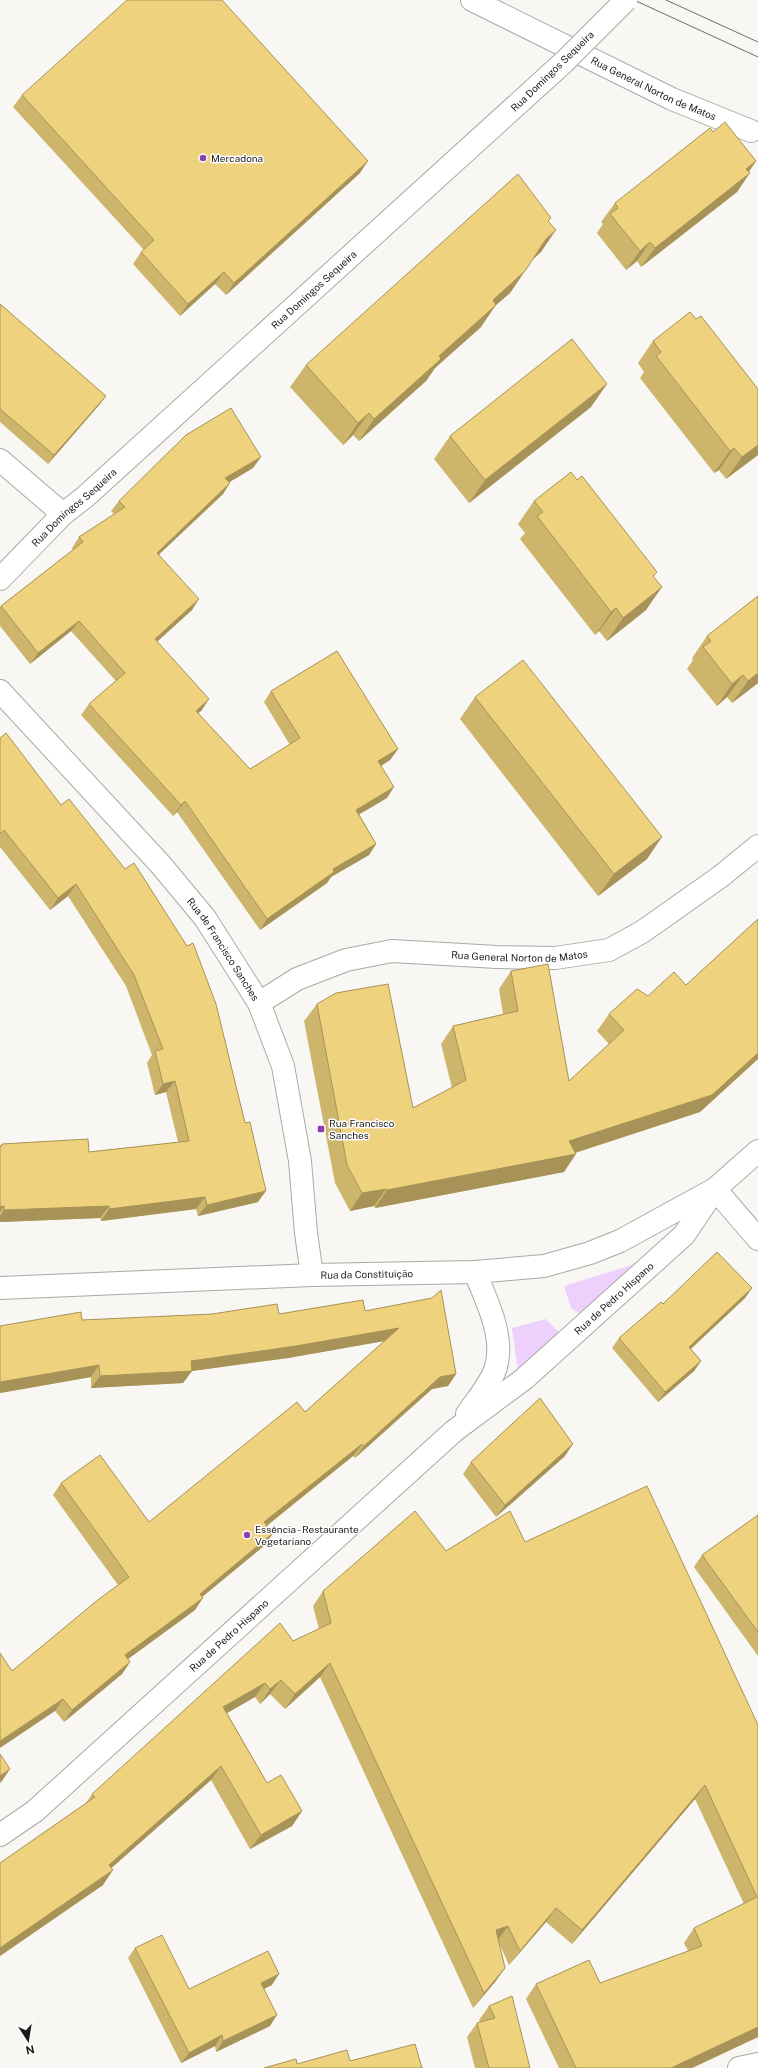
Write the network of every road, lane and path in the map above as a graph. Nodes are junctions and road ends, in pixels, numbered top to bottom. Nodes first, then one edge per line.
1 (472, 0) edge
2 (626, 0) edge
3 (751, 131) dead end
4 (0, 460) edge
5 (63, 514) junction
6 (0, 579) edge
7 (0, 691) edge
8 (758, 846) edge
9 (259, 1003) junction
10 (758, 1151) edge
11 (715, 1189) junction
12 (758, 1239) edge
13 (475, 1272) junction
14 (312, 1275) junction
15 (0, 1288) edge
16 (454, 1431) junction
17 (0, 1835) edge

1 - 3 street, Rua General Norton de Matos
2 - 5 street, Rua Domingos Sequeira, bridge
4 - 5 street
5 - 6 street, Rua Domingos Sequeira
7 - 9 street, Rua de Francisco Sanches
8 - 9 street, Rua General Norton de Matos
9 - 14 street, Rua de Francisco Sanches
10 - 11 street, Rua de Pedro Hispano
11 - 12 street
11 - 13 street, Rua da Constituição
11 - 16 street, Rua de Pedro Hispano
13 - 14 street, Rua da Constituição
13 - 16 street, Rua de Pedro Hispano
14 - 15 street, Rua da Constituição
16 - 17 street, Rua de Pedro Hispano

